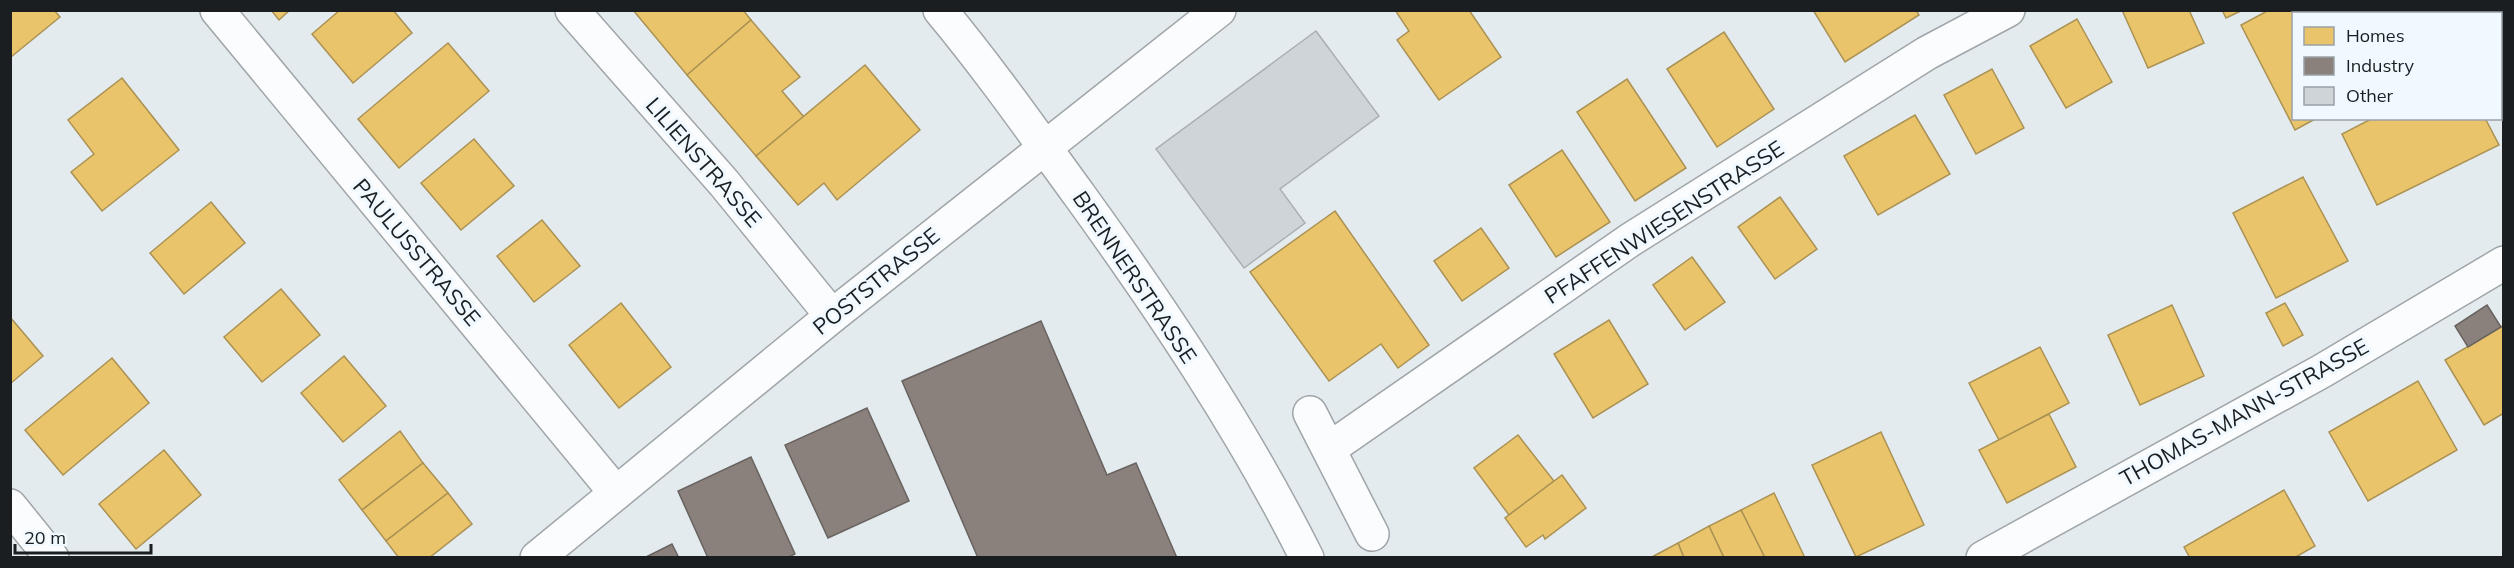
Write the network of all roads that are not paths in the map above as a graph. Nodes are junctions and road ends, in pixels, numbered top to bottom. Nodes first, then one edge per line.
1 (217, 10) edge
2 (572, 10) edge
3 (940, 10) edge
4 (1219, 10) edge
5 (2008, 10) edge
6 (1045, 148) junction
7 (2504, 263) edge
8 (832, 316) junction
9 (1310, 413) dead end
10 (1329, 449) junction
11 (616, 494) junction
12 (10, 506) edge
13 (1372, 534) dead end
14 (52, 558) edge
15 (537, 558) edge
16 (1307, 558) edge
17 (1983, 558) edge

1 - 11 street, PAULUSSTRASSE
2 - 8 street, LILIENSTRASSE
3 - 6 street, BRENNERSTRASSE
4 - 6 street, POSTSTRASSE
5 - 10 street, PFAFFENWIESENSTRASSE
6 - 8 street, POSTSTRASSE
6 - 16 street, BRENNERSTRASSE
7 - 17 street, THOMAS-MANN-STRASSE
8 - 11 street, POSTSTRASSE
9 - 10 street
10 - 13 street
11 - 15 street, POSTSTRASSE
12 - 14 street

